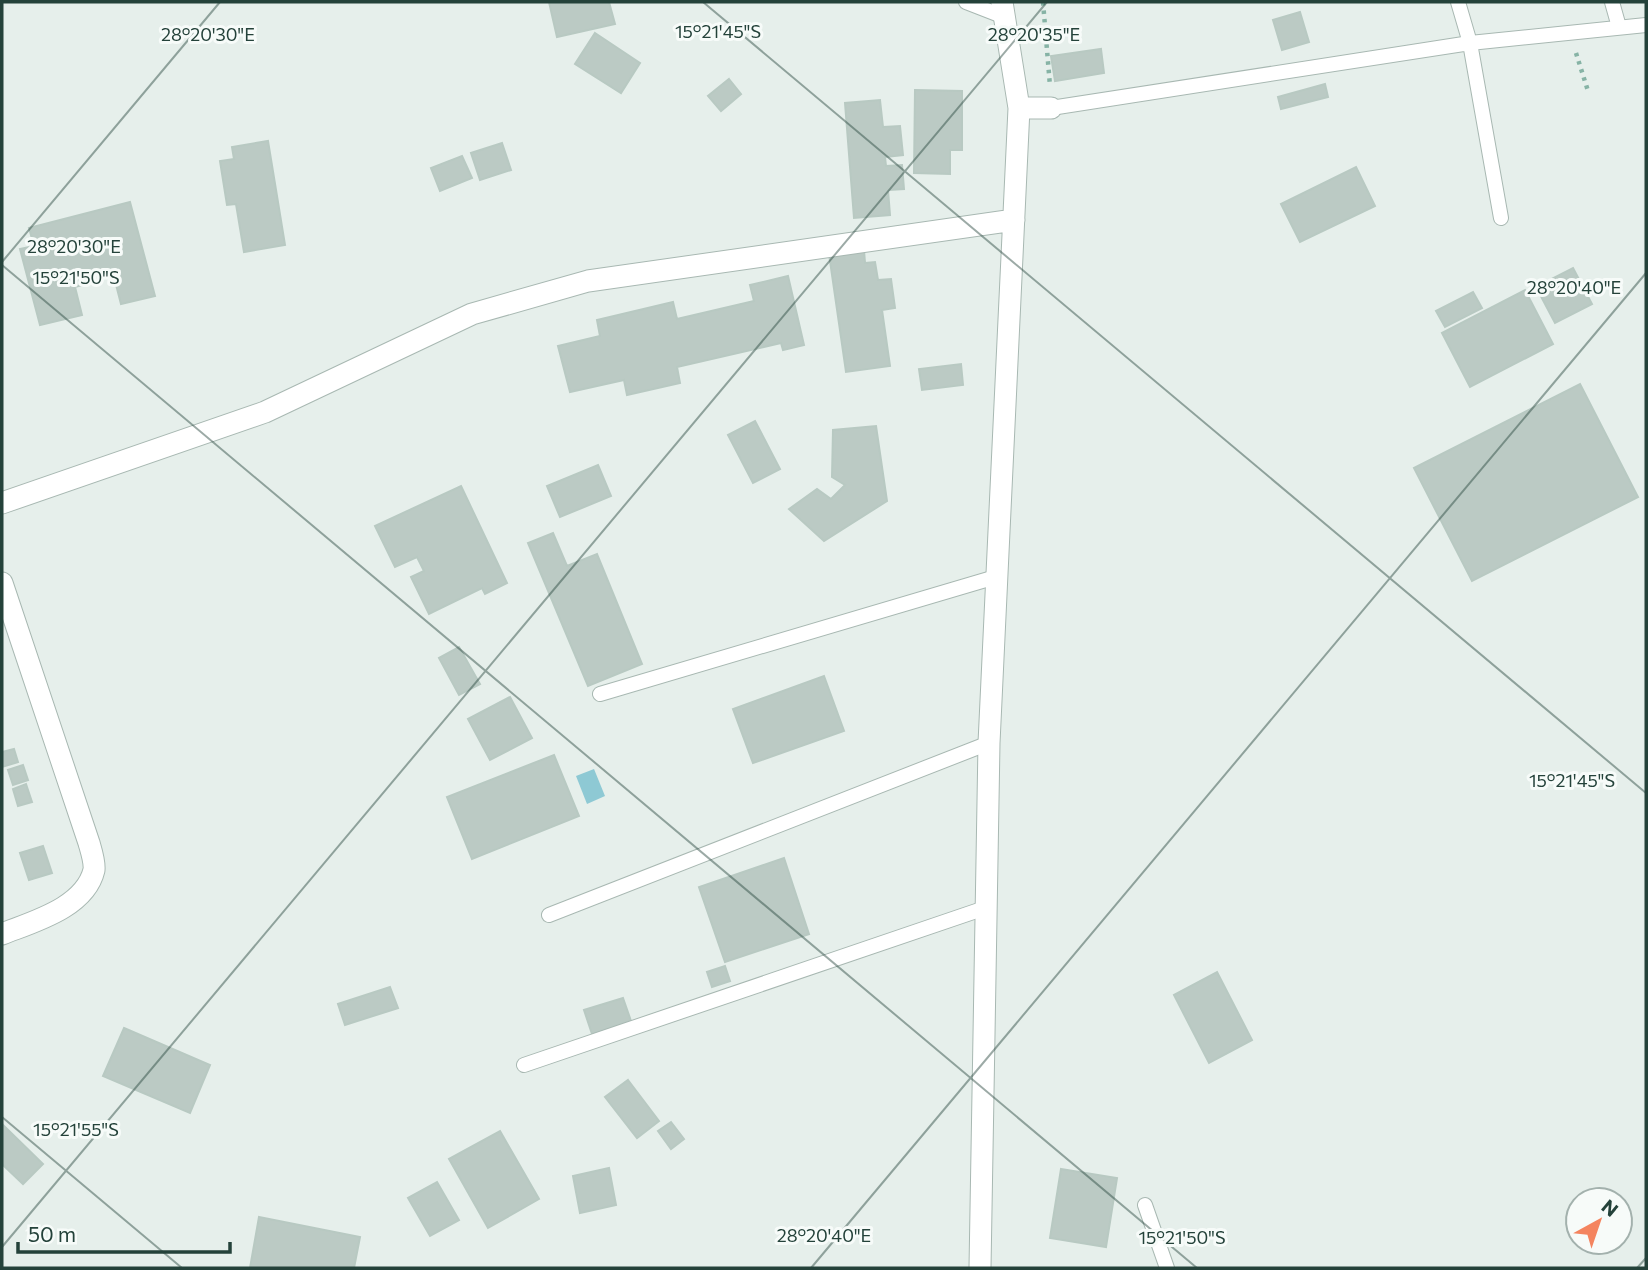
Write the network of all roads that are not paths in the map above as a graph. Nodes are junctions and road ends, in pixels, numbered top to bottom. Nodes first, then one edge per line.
1 (966, 2) edge
2 (1458, 2) edge
3 (1612, 2) edge
4 (1002, 9) edge
5 (1646, 24) edge
6 (1619, 27) junction
7 (1471, 43) junction
8 (1018, 108) junction
9 (1051, 108) joint
10 (1501, 218) dead end
11 (1014, 220) junction
12 (2, 503) edge
13 (999, 576) junction
14 (2, 583) edge
15 (600, 694) dead end
16 (989, 743) junction
17 (988, 907) junction
18 (549, 915) dead end
19 (2, 934) edge
20 (524, 1065) dead end
21 (1145, 1205) dead end
22 (980, 1268) edge
23 (1167, 1268) edge

1 - 4 lane
2 - 7 lane
3 - 6 lane
4 - 8 street
5 - 6 lane
6 - 7 lane
7 - 9 lane
7 - 10 lane
8 - 9 street
8 - 11 street
11 - 12 street
11 - 13 street
13 - 15 lane
13 - 16 street
14 - 19 street
16 - 17 street
16 - 18 lane
17 - 20 lane
17 - 22 street
21 - 23 lane

